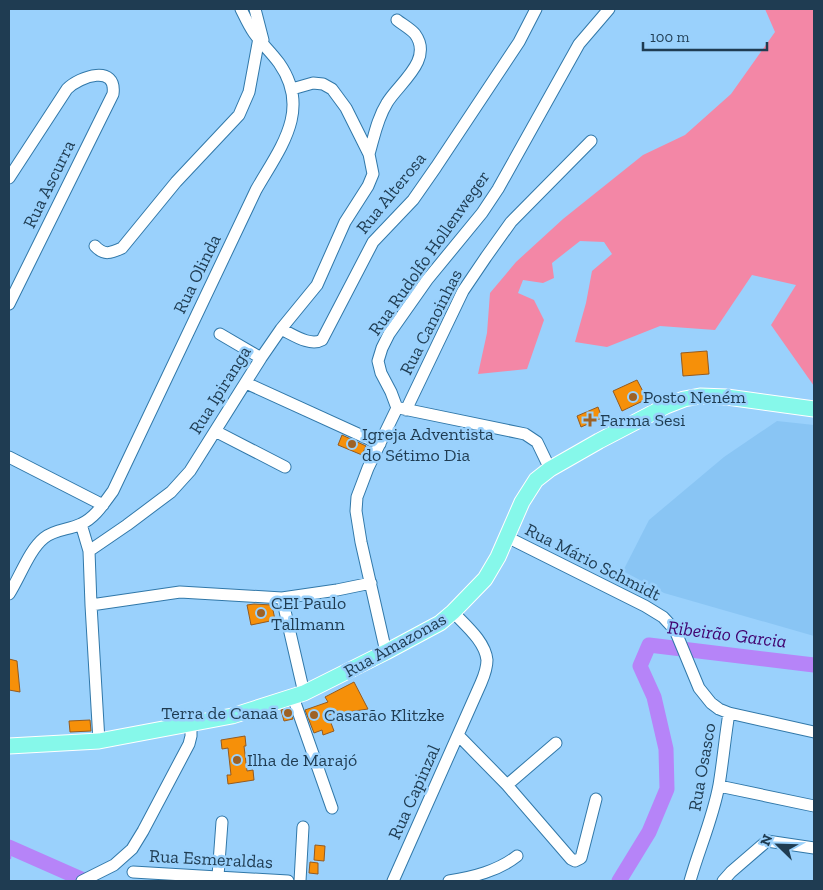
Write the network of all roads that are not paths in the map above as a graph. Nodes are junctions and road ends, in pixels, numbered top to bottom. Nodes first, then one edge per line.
1 (242, 9) edge
2 (255, 9) edge
3 (536, 9) edge
4 (609, 9) edge
5 (397, 20) dead end
6 (262, 41) junction
7 (292, 89) junction
8 (590, 141) dead end
9 (369, 154) junction
10 (9, 178) edge
11 (95, 246) dead end
12 (9, 304) edge
13 (281, 329) junction
14 (220, 334) dead end
15 (261, 358) junction
16 (246, 384) junction
17 (401, 409) junction
18 (814, 409) edge
19 (215, 431) junction
20 (380, 444) junction
21 (9, 457) edge
22 (285, 467) dead end
23 (550, 469) junction
24 (102, 505) junction
25 (80, 524) junction
26 (507, 537) junction
27 (89, 551) junction
28 (371, 583) junction
29 (9, 594) edge
30 (282, 598) junction
31 (90, 605) junction
32 (453, 612) junction
33 (386, 652) junction
34 (298, 695) junction
35 (729, 713) junction
36 (191, 724) junction
37 (814, 732) edge
38 (458, 735) junction
39 (99, 740) junction
40 (556, 743) dead end
41 (9, 746) edge
42 (507, 786) junction
43 (719, 786) junction
44 (596, 799) dead end
45 (814, 806) edge
46 (332, 808) dead end
47 (222, 822) dead end
48 (303, 827) dead end
49 (814, 848) edge
50 (517, 856) dead end
51 (133, 872) dead end
52 (218, 876) junction
53 (82, 881) edge
54 (288, 881) edge
55 (300, 881) edge
56 (393, 881) edge
57 (449, 881) edge
58 (690, 881) edge
59 (723, 881) edge

1 - 6 street, Rua Olinda
2 - 6 street
3 - 13 street, Rua Alterosa
4 - 17 street, Rua Rudolfo Hollenweger
5 - 9 street
6 - 7 street, Rua Olinda
6 - 11 street
7 - 9 street, Rua Ipiranga
7 - 24 street, Rua Olinda
8 - 17 street, Rua Canoinhas
9 - 13 street, Rua Ipiranga
10 - 12 street, Rua Ascurra
13 - 15 street, Rua Ipiranga
14 - 15 street
15 - 16 street, Rua Ipiranga
16 - 19 street, Rua Ipiranga
16 - 20 street
17 - 20 street
17 - 23 street
18 - 23 main road, Rua Amazonas
19 - 22 street
19 - 27 street, Rua Ipiranga
20 - 28 street
21 - 24 street
23 - 26 main road, Rua Amazonas
24 - 25 street, Rua Olinda
25 - 27 street
25 - 29 street, Rua Olinda
26 - 32 main road, Rua Amazonas
26 - 35 street, Rua Mário Schmidt
27 - 31 street
28 - 30 street
28 - 33 street
30 - 31 street
30 - 34 street
31 - 39 street
32 - 33 main road, Rua Amazonas
32 - 38 street, Rua Capinzal
33 - 34 main road, Rua Amazonas
34 - 36 main road, Rua Amazonas
34 - 46 street
35 - 37 street, Rua Osasco
35 - 43 street, Rua Osasco
36 - 39 main road, Rua Amazonas
36 - 53 street
38 - 42 street
38 - 56 street, Rua Capinzal
39 - 41 main road, Rua Amazonas
40 - 42 street
42 - 44 street
43 - 45 street
43 - 58 street, Rua Osasco
47 - 52 street
48 - 55 street
49 - 59 street
50 - 57 street
51 - 52 street, Rua Esmeraldas
52 - 54 street, Rua Esmeraldas

